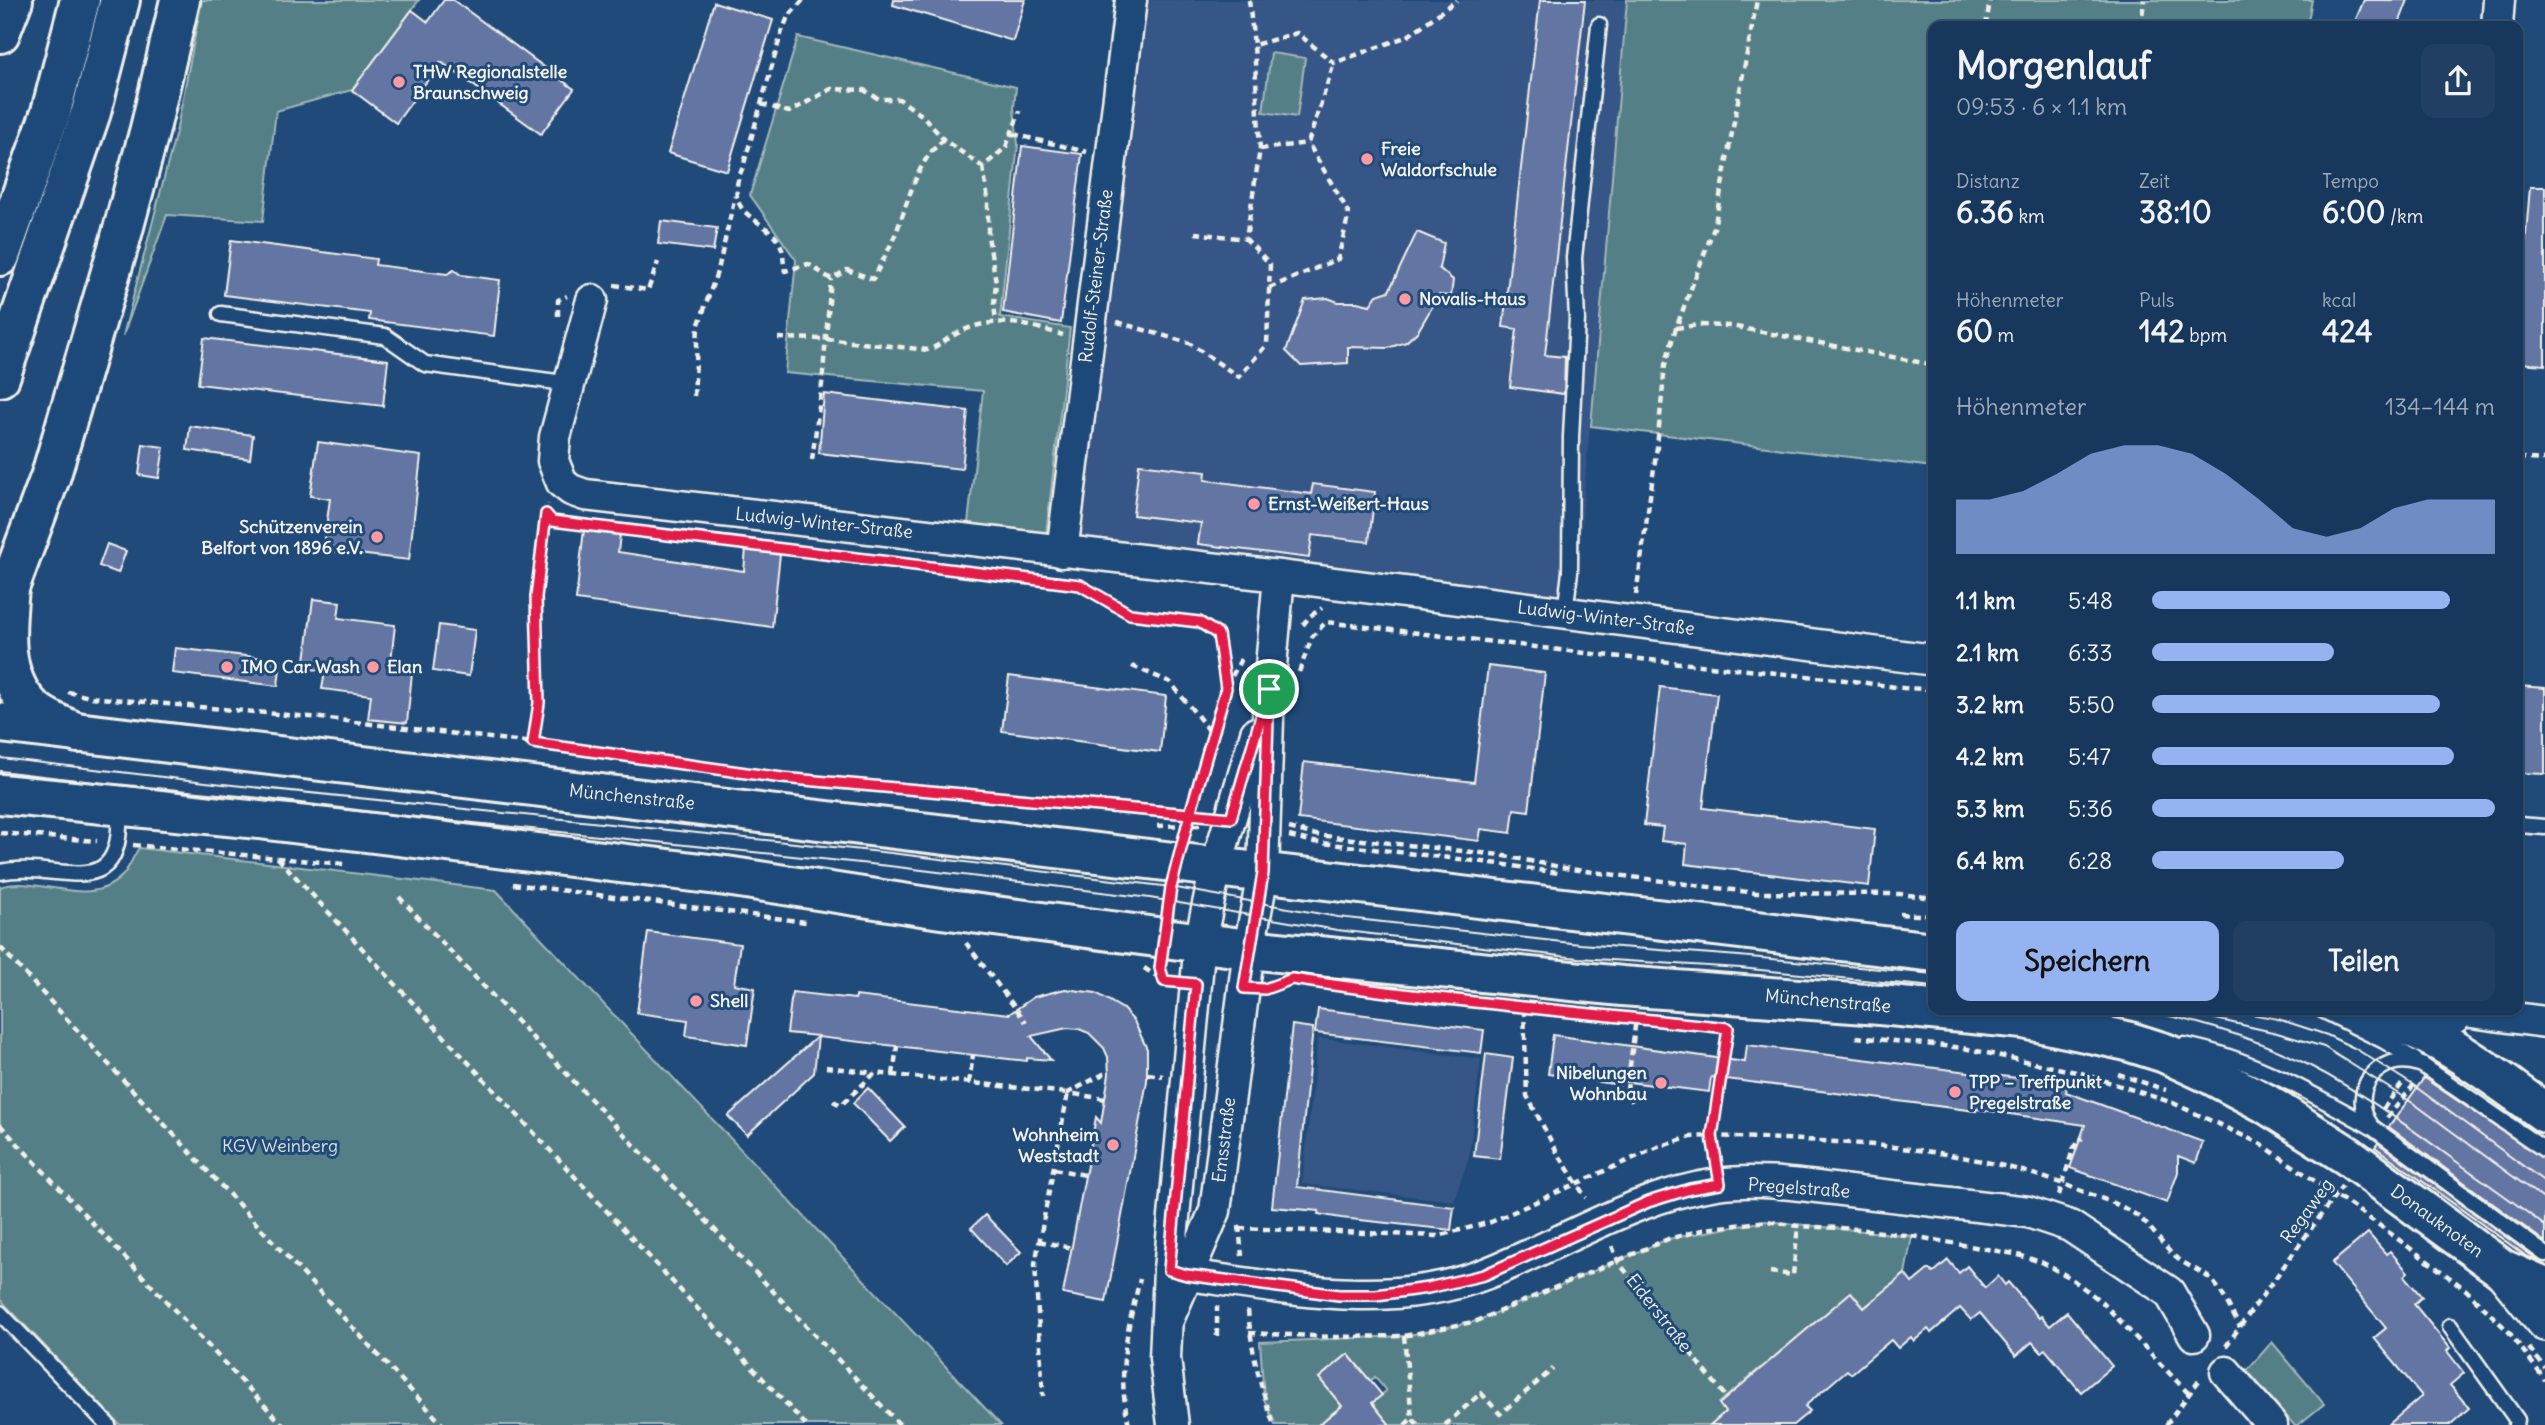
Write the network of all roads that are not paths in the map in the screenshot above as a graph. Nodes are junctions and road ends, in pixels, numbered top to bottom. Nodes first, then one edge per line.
1 (13, 0) edge
2 (80, 0) edge
3 (120, 0) edge
4 (180, 0) edge
5 (1131, 0) edge
6 (2499, 0) edge
7 (2497, 21) edge
8 (1599, 24) dead end
9 (0, 33) edge
10 (0, 256) edge
11 (600, 292) road end
12 (221, 314) dead end
13 (0, 377) edge
14 (571, 384) junction
15 (1062, 552) junction
16 (1279, 576) junction
17 (5, 596) edge
18 (1566, 613) junction
19 (1928, 659) edge
20 (1269, 689) junction
21 (0, 723) edge
22 (78, 733) junction
23 (0, 794) edge
24 (119, 804) junction
25 (2523, 827) edge
26 (2545, 827) edge
27 (1216, 867) junction
28 (0, 872) edge
29 (1263, 873) junction
30 (1249, 949) junction
31 (1928, 951) edge
32 (1162, 955) junction
33 (1928, 1010) edge
34 (1983, 1015) edge
35 (2332, 1015) edge
36 (2371, 1015) edge
37 (2461, 1015) edge
38 (2502, 1015) edge
39 (2024, 1019) junction
40 (2545, 1022) edge
41 (2427, 1057) junction
42 (2545, 1113) edge
43 (2375, 1129) junction
44 (2545, 1150) edge
45 (2350, 1176) joint
46 (2545, 1254) edge
47 (1178, 1273) junction
48 (2491, 1281) junction
49 (2545, 1289) edge
50 (0, 1313) edge
51 (2545, 1322) edge
52 (2450, 1326) dead end
53 (2194, 1335) dead end
54 (2219, 1363) road end
55 (108, 1425) edge
56 (1172, 1425) edge
57 (2272, 1425) edge
58 (2516, 1425) edge

1 - 9 main road
2 - 10 main road
3 - 13 main road
4 - 17 main road
5 - 15 street, Rudolf-Steiner-Straße
6 - 7 street
8 - 18 lane
11 - 14 street
12 - 14 lane
14 - 15 street, Ludwig-Winter-Straße
15 - 16 street, Ludwig-Winter-Straße
16 - 18 street, Ludwig-Winter-Straße
16 - 20 street
17 - 22 main road
18 - 19 street, Ludwig-Winter-Straße
20 - 27 street
20 - 29 street
21 - 22 main road, Münchenstraße
22 - 27 main road, Münchenstraße
23 - 24 main road, Münchenstraße
24 - 28 lane
24 - 32 main road, Münchenstraße
25 - 26 lane
27 - 29 main road, Münchenstraße
27 - 32 street, Emsstraße
29 - 30 street
29 - 31 main road, Münchenstraße
30 - 32 main road, Münchenstraße
30 - 33 main road, Münchenstraße
30 - 47 street, Emsstraße
32 - 47 street, Emsstraße
34 - 39 main road, Münchenstraße
35 - 41 lane
36 - 41 main road
37 - 41 street
38 - 40 street
39 - 43 lane
39 - 45 main road, Münchenstraße
41 - 42 main road
41 - 43 lane
41 - 44 lane
43 - 46 lane
45 - 48 main road, Donauknoten
47 - 53 street, Pregelstraße
47 - 56 street, Emsstraße
48 - 49 main road, Donauknoten
48 - 51 street, Donauknoten
50 - 55 lane
52 - 58 lane
54 - 57 street

